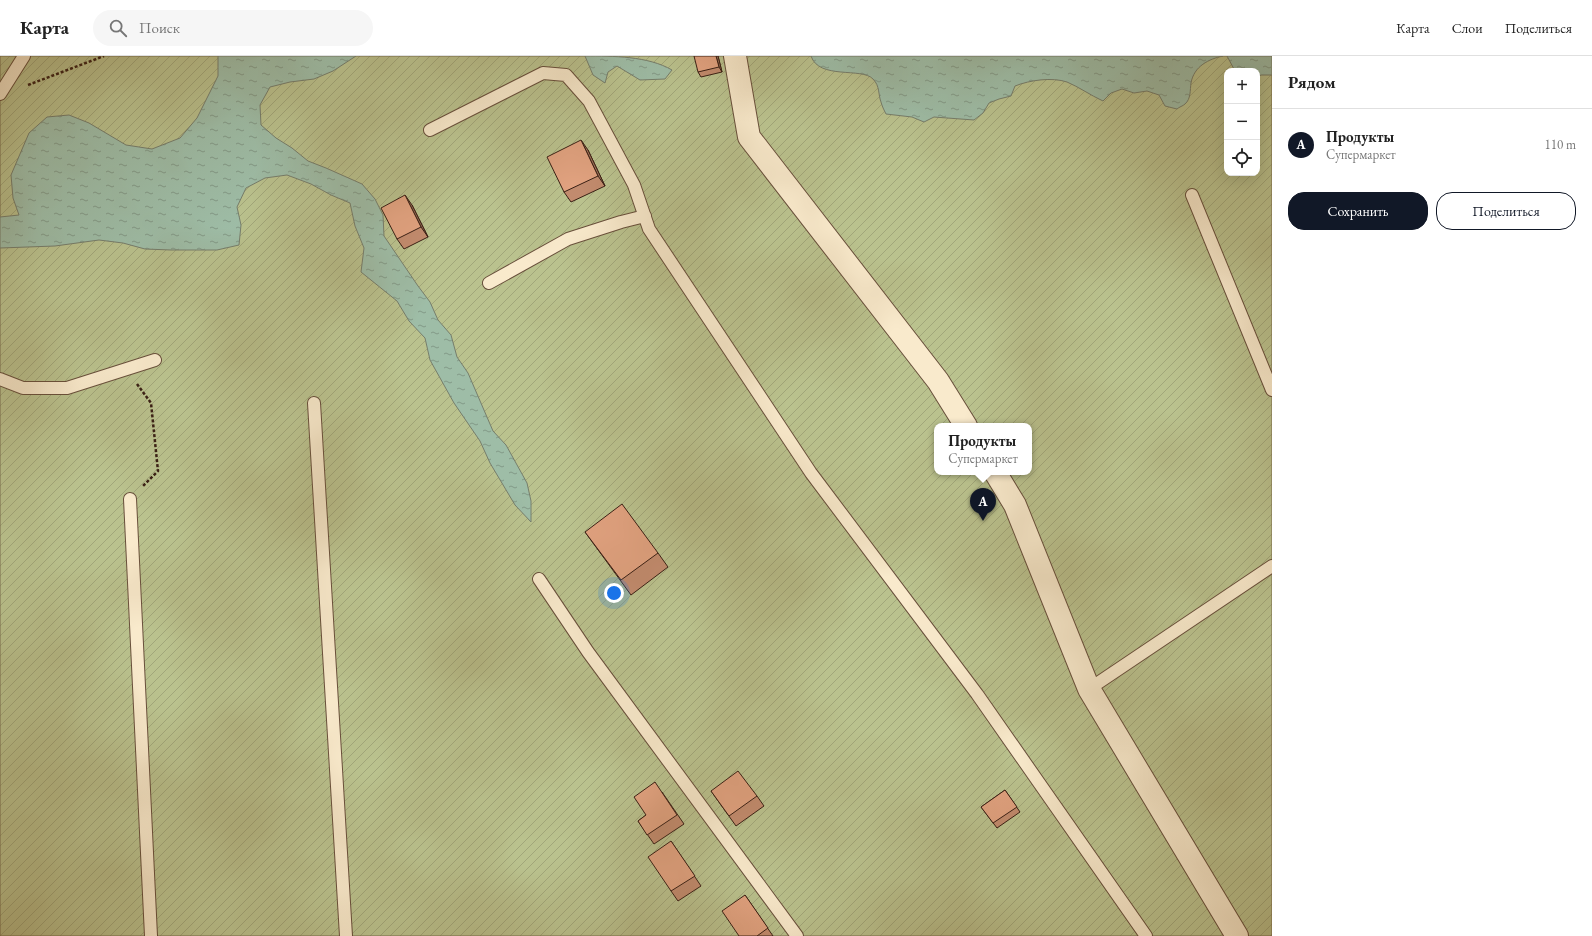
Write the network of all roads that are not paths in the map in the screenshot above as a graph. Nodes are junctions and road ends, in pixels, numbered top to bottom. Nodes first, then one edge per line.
1 (24, 56) edge
2 (735, 56) edge
3 (0, 94) edge
4 (430, 130) dead end
5 (1192, 195) dead end
6 (645, 216) junction
7 (489, 283) dead end
8 (155, 360) dead end
9 (0, 379) edge
10 (1272, 390) edge
11 (314, 403) dead end
12 (964, 423) edge
13 (997, 475) edge
14 (130, 499) road end
15 (1272, 566) edge
16 (539, 579) dead end
17 (1090, 690) junction
18 (151, 936) edge
19 (346, 936) edge
20 (797, 936) edge
21 (1146, 936) edge
22 (1237, 936) edge

1 - 3 lane
2 - 12 street
4 - 6 lane
5 - 10 lane
6 - 7 lane
6 - 21 lane
8 - 9 lane
11 - 19 lane
13 - 17 street
14 - 18 lane
15 - 17 lane
16 - 20 lane
17 - 22 street

